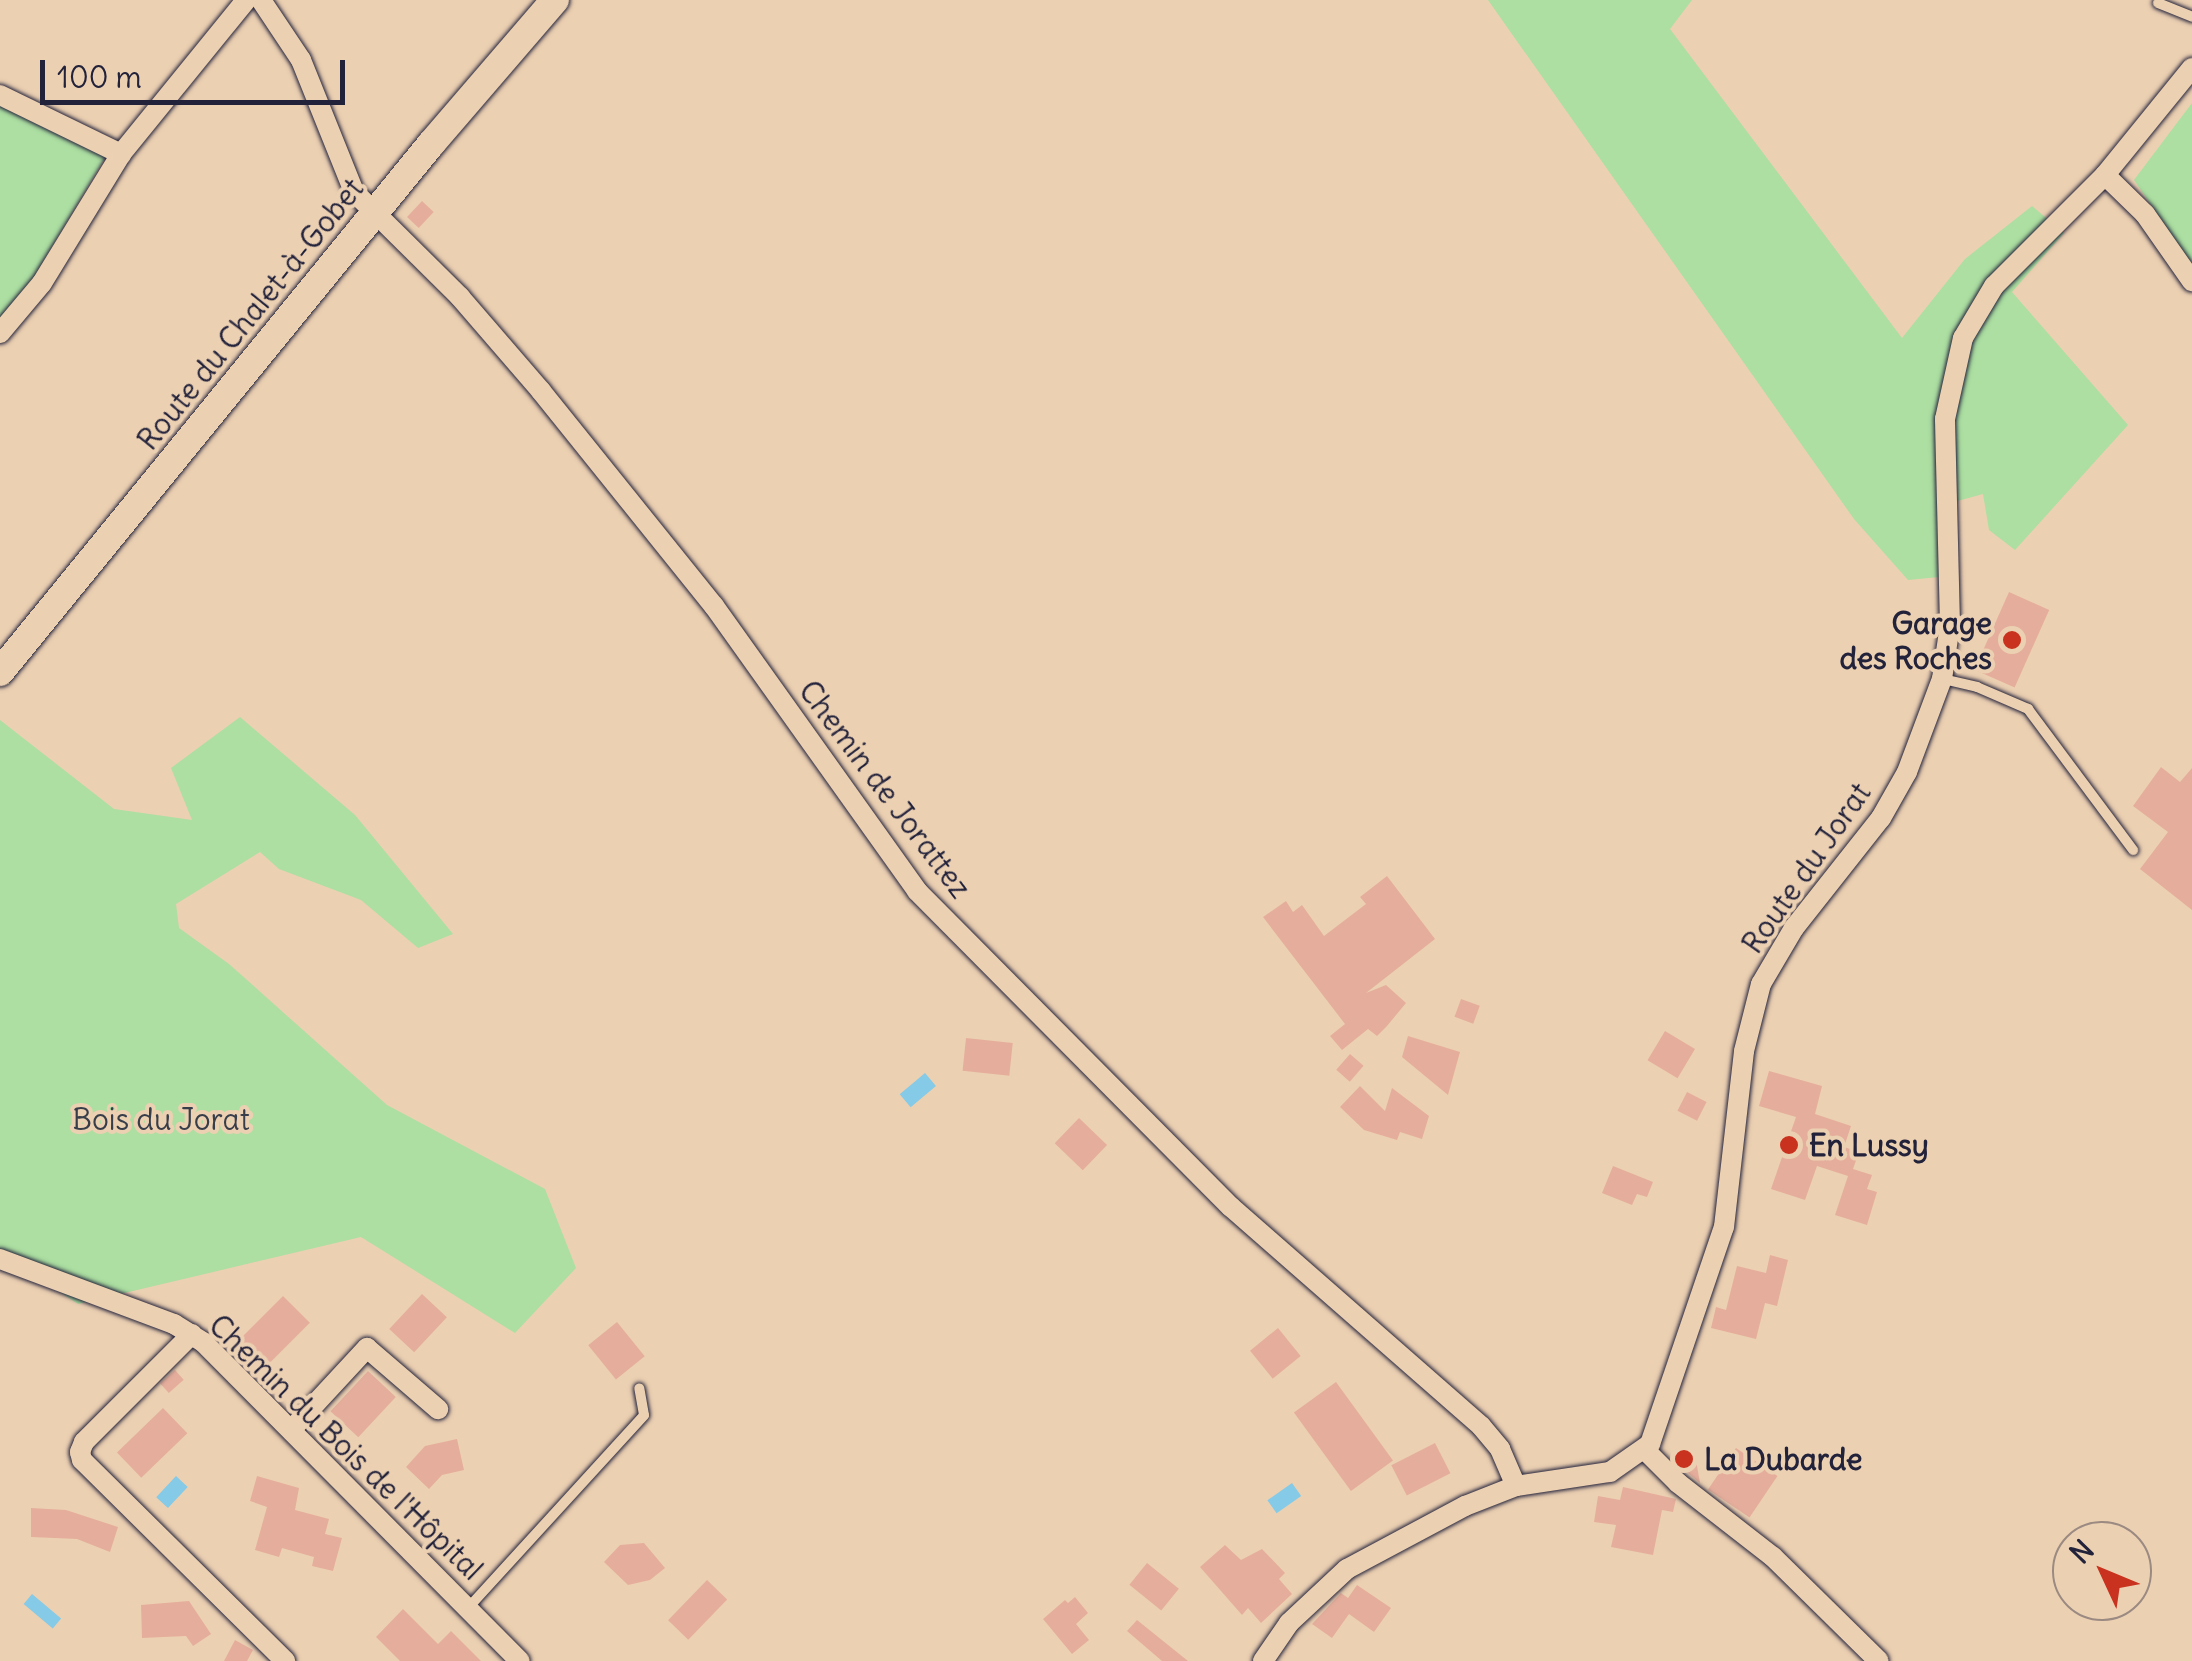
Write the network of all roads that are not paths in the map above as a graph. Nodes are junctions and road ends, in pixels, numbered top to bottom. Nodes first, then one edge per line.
1 (246, 0) edge
2 (260, 0) edge
3 (554, 0) edge
4 (2158, 4) dead end
5 (2192, 16) edge
6 (2192, 68) edge
7 (0, 95) edge
8 (121, 154) junction
9 (2104, 175) junction
10 (375, 213) junction
11 (2192, 281) edge
12 (0, 333) edge
13 (0, 672) edge
14 (1942, 679) junction
15 (2133, 850) dead end
16 (0, 1259) edge
17 (192, 1334) junction
18 (639, 1388) dead end
19 (438, 1409) dead end
20 (291, 1430) junction
21 (1645, 1450) junction
22 (1516, 1486) junction
23 (468, 1608) junction
24 (285, 1661) edge
25 (520, 1661) edge
26 (1263, 1661) edge
27 (1879, 1661) edge

1 - 8 street
2 - 10 street, Chemin de Jorattez
3 - 10 main road, Route du Chalet-à-Gobet
4 - 5 lane
6 - 9 street, Route du Jorat
7 - 8 street
8 - 12 street
9 - 11 street
9 - 14 street, Route du Jorat
10 - 13 main road, Route du Chalet-à-Gobet
10 - 22 street, Chemin de Jorattez
14 - 15 lane
14 - 21 street, Route du Jorat
16 - 17 street, Chemin du Bois de l'Hôpital
17 - 20 street, Chemin du Bois de l'Hôpital
17 - 24 street
18 - 23 lane
19 - 20 street
20 - 23 street, Chemin du Bois de l'Hôpital
21 - 22 street
21 - 27 street
22 - 26 street
23 - 25 street, Chemin du Bois de l'Hôpital

